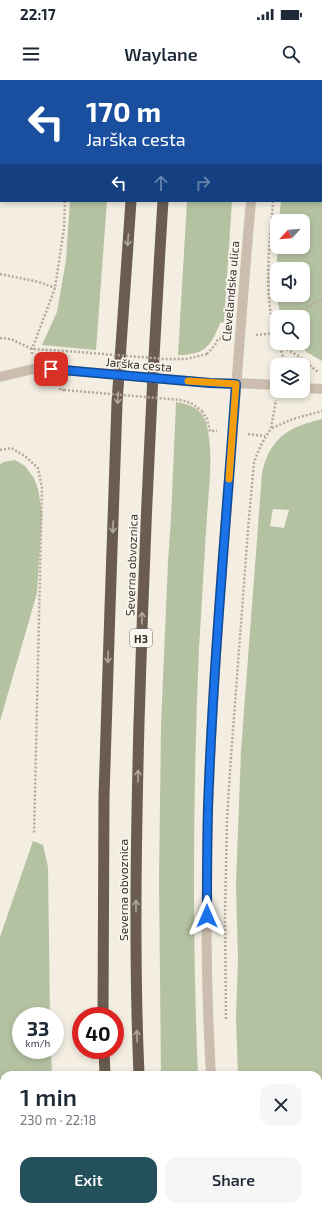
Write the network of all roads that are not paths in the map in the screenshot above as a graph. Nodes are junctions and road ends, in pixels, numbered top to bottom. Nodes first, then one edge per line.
1 (131, 202) edge
2 (163, 202) edge
3 (251, 202) edge
4 (0, 377) edge
5 (236, 384) junction
6 (270, 385) edge
7 (310, 388) edge
8 (322, 389) edge
9 (103, 1007) edge
10 (104, 1059) edge
11 (105, 1071) edge
12 (139, 1071) edge
13 (211, 1071) edge

1 -> 9 highway, Severna obvoznica
12 -> 2 highway, Severna obvoznica / H3
3 - 5 street, Clevelandska ulica
4 - 5 street, Jarška cesta, bridge
5 - 6 street, Jarška cesta
5 - 13 street, Clevelandska ulica
7 - 8 street
10 - 11 highway

